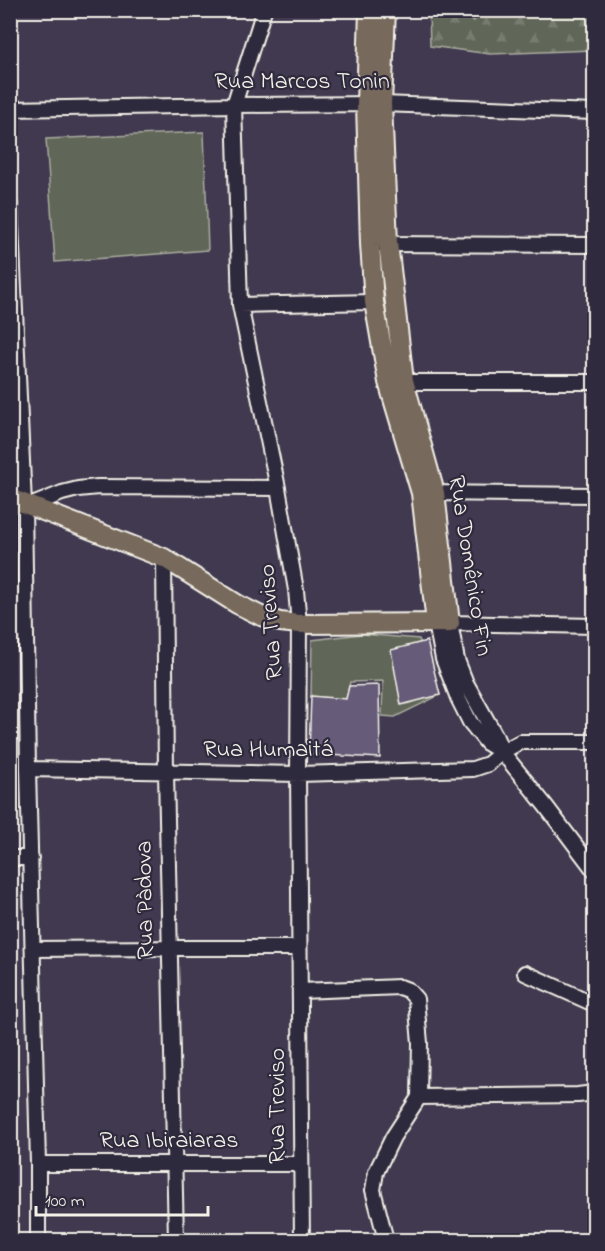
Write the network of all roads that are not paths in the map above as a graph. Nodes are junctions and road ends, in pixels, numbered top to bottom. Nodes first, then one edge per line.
1 (264, 10) edge
2 (369, 10) edge
3 (386, 10) edge
4 (374, 104) junction
5 (234, 105) junction
6 (10, 110) edge
7 (594, 112) edge
8 (10, 204) edge
9 (379, 244) junction
10 (11, 245) edge
11 (594, 245) edge
12 (374, 302) junction
13 (240, 304) junction
14 (396, 382) junction
15 (594, 382) edge
16 (278, 488) junction
17 (428, 493) junction
18 (594, 495) edge
19 (22, 503) edge
20 (164, 558) junction
21 (443, 622) junction
22 (299, 624) junction
23 (594, 626) edge
24 (594, 742) edge
25 (502, 752) junction
26 (28, 769) junction
27 (166, 772) junction
28 (298, 774) junction
29 (10, 858) edge
30 (31, 858) junction
31 (594, 870) edge
32 (170, 948) junction
33 (299, 948) junction
34 (33, 949) junction
35 (525, 973) dead end
36 (300, 991) junction
37 (594, 1004) edge
38 (594, 1093) edge
39 (419, 1097) junction
40 (38, 1164) junction
41 (175, 1164) junction
42 (301, 1164) junction
43 (38, 1240) edge
44 (176, 1240) edge
45 (302, 1240) edge
46 (386, 1240) edge

1 - 5 street, Rua Treviso
2 - 4 main road, Rua Domênico Fin
3 - 4 main road, Rua Domênico Fin
4 - 5 street, Rua Marcos Tonin
4 - 7 street, Rua Marcos Tonin
4 - 9 main road, Rua Domênico Fin
5 - 6 street, Rua Marcos Tonin
5 - 13 street, Rua Treviso
8 - 10 street
9 - 11 street
9 - 12 main road, Rua Domênico Fin
9 - 14 main road, Rua Domênico Fin
10 - 19 street
12 - 13 street
12 - 14 main road, Rua Domênico Fin
13 - 16 street, Rua Treviso
14 - 15 street
14 - 17 main road, Rua Domênico Fin
16 - 19 street
16 - 22 street, Rua Treviso
17 - 18 street
17 - 21 main road, Rua Domênico Fin
19 - 20 main road
19 - 26 street
20 - 22 main road
20 - 27 street, Rua Pàdova
21 - 22 main road
21 - 23 street
21 - 25 street, Rua Domênico Fin
22 - 28 street, Rua Treviso
24 - 25 street, Rua Humaitá
25 - 28 street, Rua Humaitá
25 - 31 street, Rua Domênico Fin
26 - 27 street, Rua Humaitá
26 - 30 street
27 - 28 street, Rua Humaitá
27 - 32 street, Rua Pàdova
28 - 33 street, Rua Treviso
29 - 30 street
30 - 34 street
32 - 33 street
32 - 34 street
32 - 41 street, Rua Pàdova
33 - 36 street, Rua Treviso
34 - 40 street
35 - 37 street
36 - 39 street
36 - 42 street, Rua Treviso
38 - 39 street
39 - 46 street
40 - 41 street, Rua Ibiraiaras
40 - 43 street
41 - 42 street, Rua Ibiraiaras
41 - 44 street, Rua Pàdova
42 - 45 street, Rua Treviso

